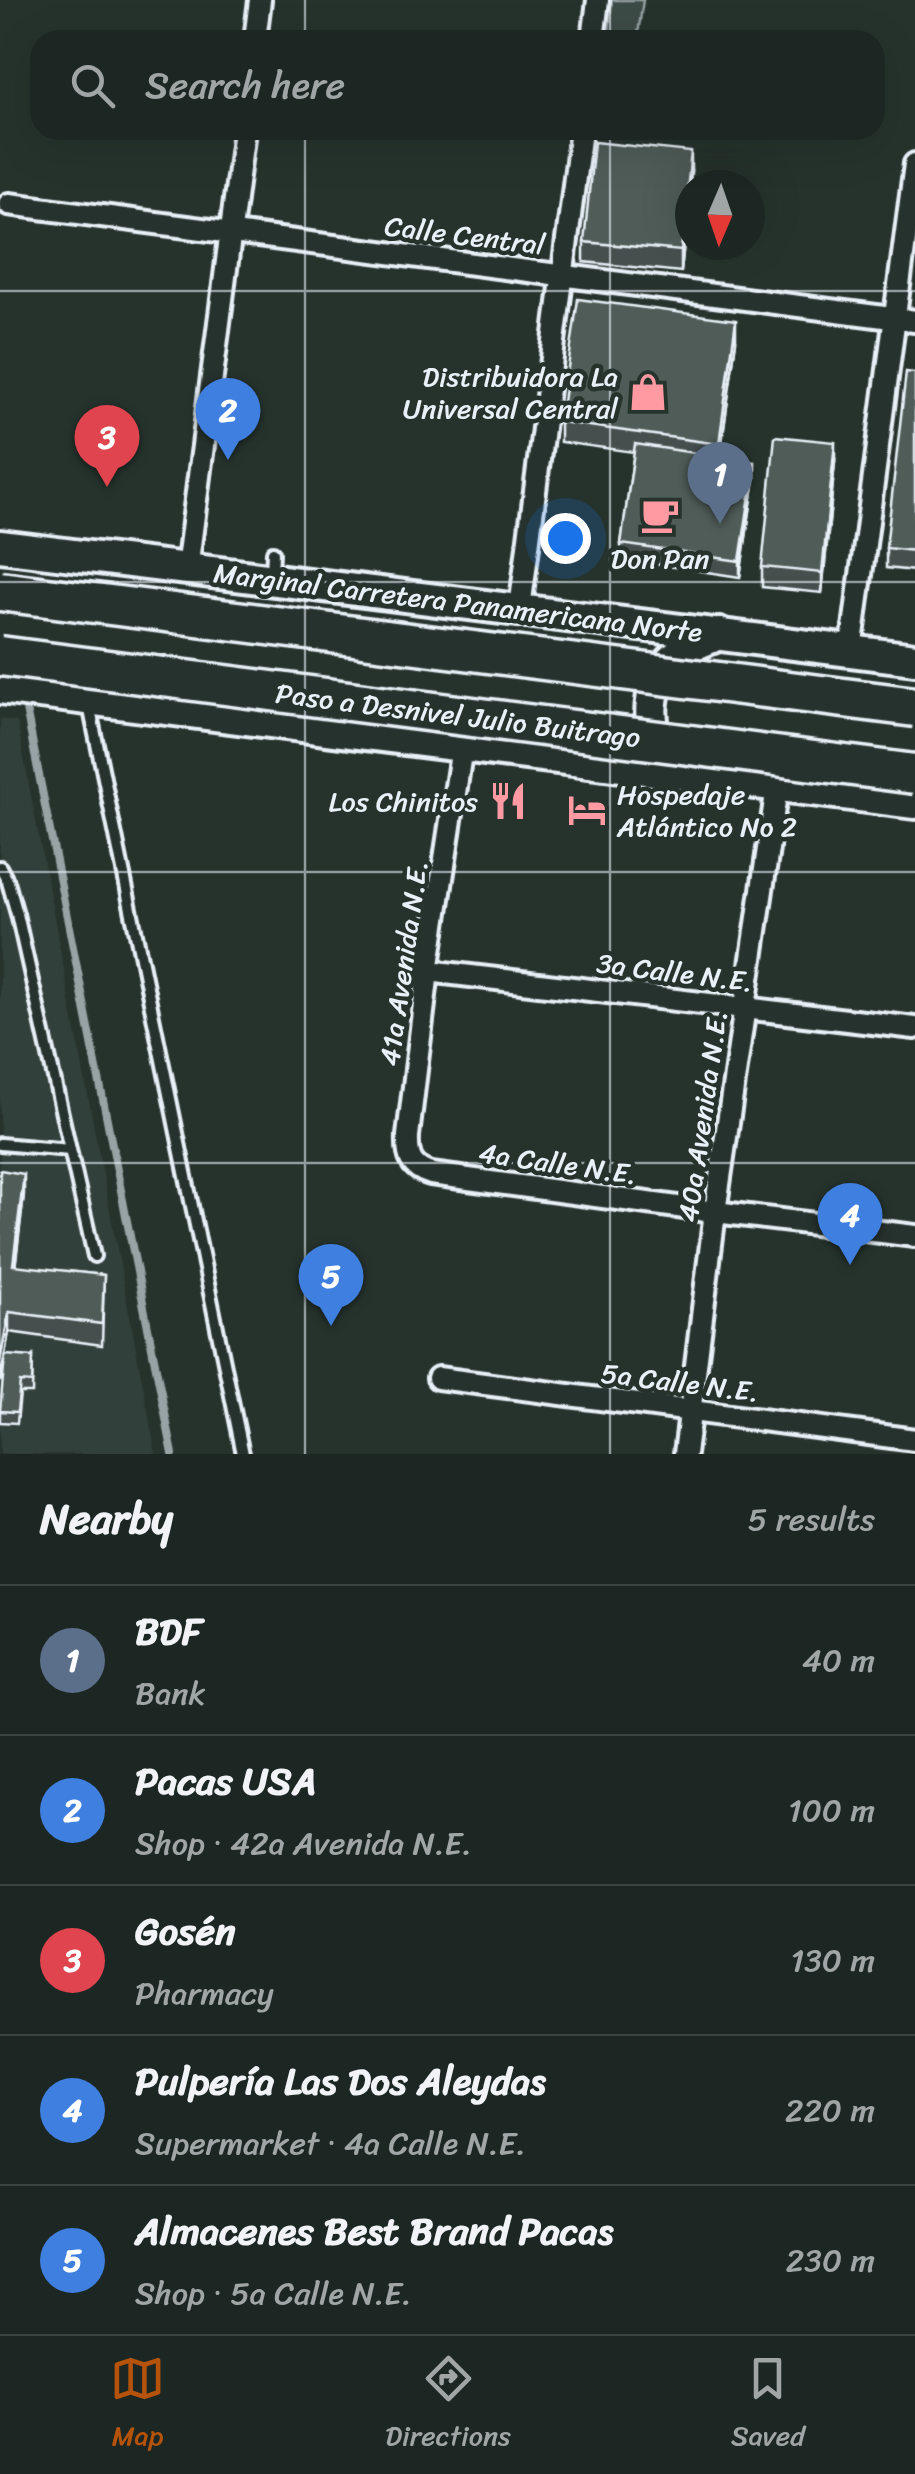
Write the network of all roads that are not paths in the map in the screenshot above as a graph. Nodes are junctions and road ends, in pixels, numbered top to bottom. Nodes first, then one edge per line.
1 (260, 0) edge
2 (598, 0) edge
3 (256, 30) edge
4 (594, 30) edge
5 (243, 140) edge
6 (580, 140) edge
7 (915, 164) edge
8 (9, 204) dead end
9 (231, 233) junction
10 (563, 275) junction
11 (905, 319) edge
12 (0, 546) edge
13 (186, 569) junction
14 (0, 592) edge
15 (520, 609) junction
16 (720, 634) junction
17 (851, 651) junction
18 (915, 659) edge
19 (11, 682) edge
20 (88, 699) junction
21 (915, 707) edge
22 (462, 747) junction
23 (915, 774) edge
24 (686, 776) junction
25 (777, 787) junction
26 (915, 803) edge
27 (0, 867) edge
28 (428, 971) junction
29 (746, 1008) junction
30 (915, 1028) edge
31 (0, 1144) edge
32 (70, 1150) junction
33 (431, 1174) joint
34 (715, 1212) junction
35 (915, 1236) edge
36 (94, 1256) dead end
37 (438, 1378) dead end
38 (690, 1411) junction
39 (915, 1440) edge
40 (243, 1454) edge
41 (685, 1454) edge

1 - 3 street
2 - 4 street
5 - 9 street
6 - 10 street
7 - 11 street
8 - 9 street, Calle Central
9 - 10 street, Calle Central
9 - 13 street
10 - 11 street, Calle Central
10 - 15 street
11 - 17 street
12 - 13 street, Marginal Carretera Panamericana Norte
13 - 15 street, Marginal Carretera Panamericana Norte
14 - 21 highway, bridge
15 - 16 street, Marginal Carretera Panamericana Norte
16 - 17 street, Marginal Carretera Panamericana Norte
16 - 24 street
17 - 18 street, Marginal Carretera Panamericana Norte
19 - 20 street
19 - 23 highway, Paso a Desnivel Julio Buitrago, bridge
20 - 22 street
20 - 40 lane
22 - 24 street
22 - 28 street, 41a Avenida N.E.
24 - 25 street
25 - 26 street
25 - 29 street, 40a Avenida N.E.
27 - 32 lane
28 - 29 street, 3a Calle N.E.
28 - 33 street, 41a Avenida N.E.
29 - 30 street, 3a Calle N.E.
29 - 34 street, 40a Avenida N.E.
31 - 32 lane
32 - 36 lane
33 - 34 street, 4a Calle N.E.
34 - 35 street, 4a Calle N.E.
34 - 38 street, 40a Avenida N.E.
37 - 38 street, 5a Calle N.E.
38 - 39 street, 5a Calle N.E.
38 - 41 street, 40a Avenida N.E.

